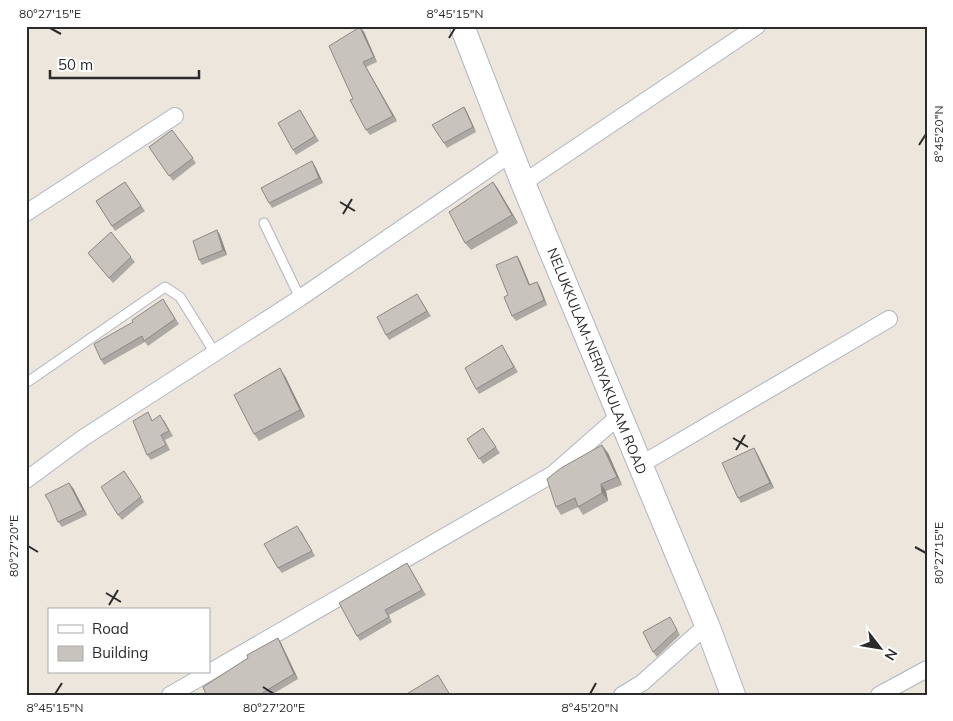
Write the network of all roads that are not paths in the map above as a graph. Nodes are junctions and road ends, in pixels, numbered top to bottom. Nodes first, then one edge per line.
1 (462, 26) edge
2 (757, 26) edge
3 (175, 116) dead end
4 (512, 153) junction
5 (524, 183) junction
6 (26, 213) edge
7 (264, 222) dead end
8 (300, 298) junction
9 (889, 319) dead end
10 (215, 353) junction
11 (26, 383) edge
12 (619, 416) junction
13 (640, 464) junction
14 (26, 480) edge
15 (707, 625) junction
16 (927, 669) edge
17 (210, 672) edge
18 (206, 674) edge
19 (170, 695) edge
20 (622, 695) edge
21 (733, 695) edge
22 (879, 695) edge

1 - 4 main road, NELUKKULAM-NERIYAKULAM ROAD
2 - 5 street
3 - 6 street
4 - 5 main road, NELUKKULAM-NERIYAKULAM ROAD
4 - 8 street
5 - 12 main road, NELUKKULAM-NERIYAKULAM ROAD
7 - 8 lane
8 - 10 street
9 - 13 street
10 - 11 lane
10 - 14 street
12 - 13 main road, NELUKKULAM-NERIYAKULAM ROAD
12 - 17 street
13 - 15 main road, NELUKKULAM-NERIYAKULAM ROAD
15 - 20 street
15 - 21 main road, NELUKKULAM-NERIYAKULAM ROAD
16 - 22 street
18 - 19 street

